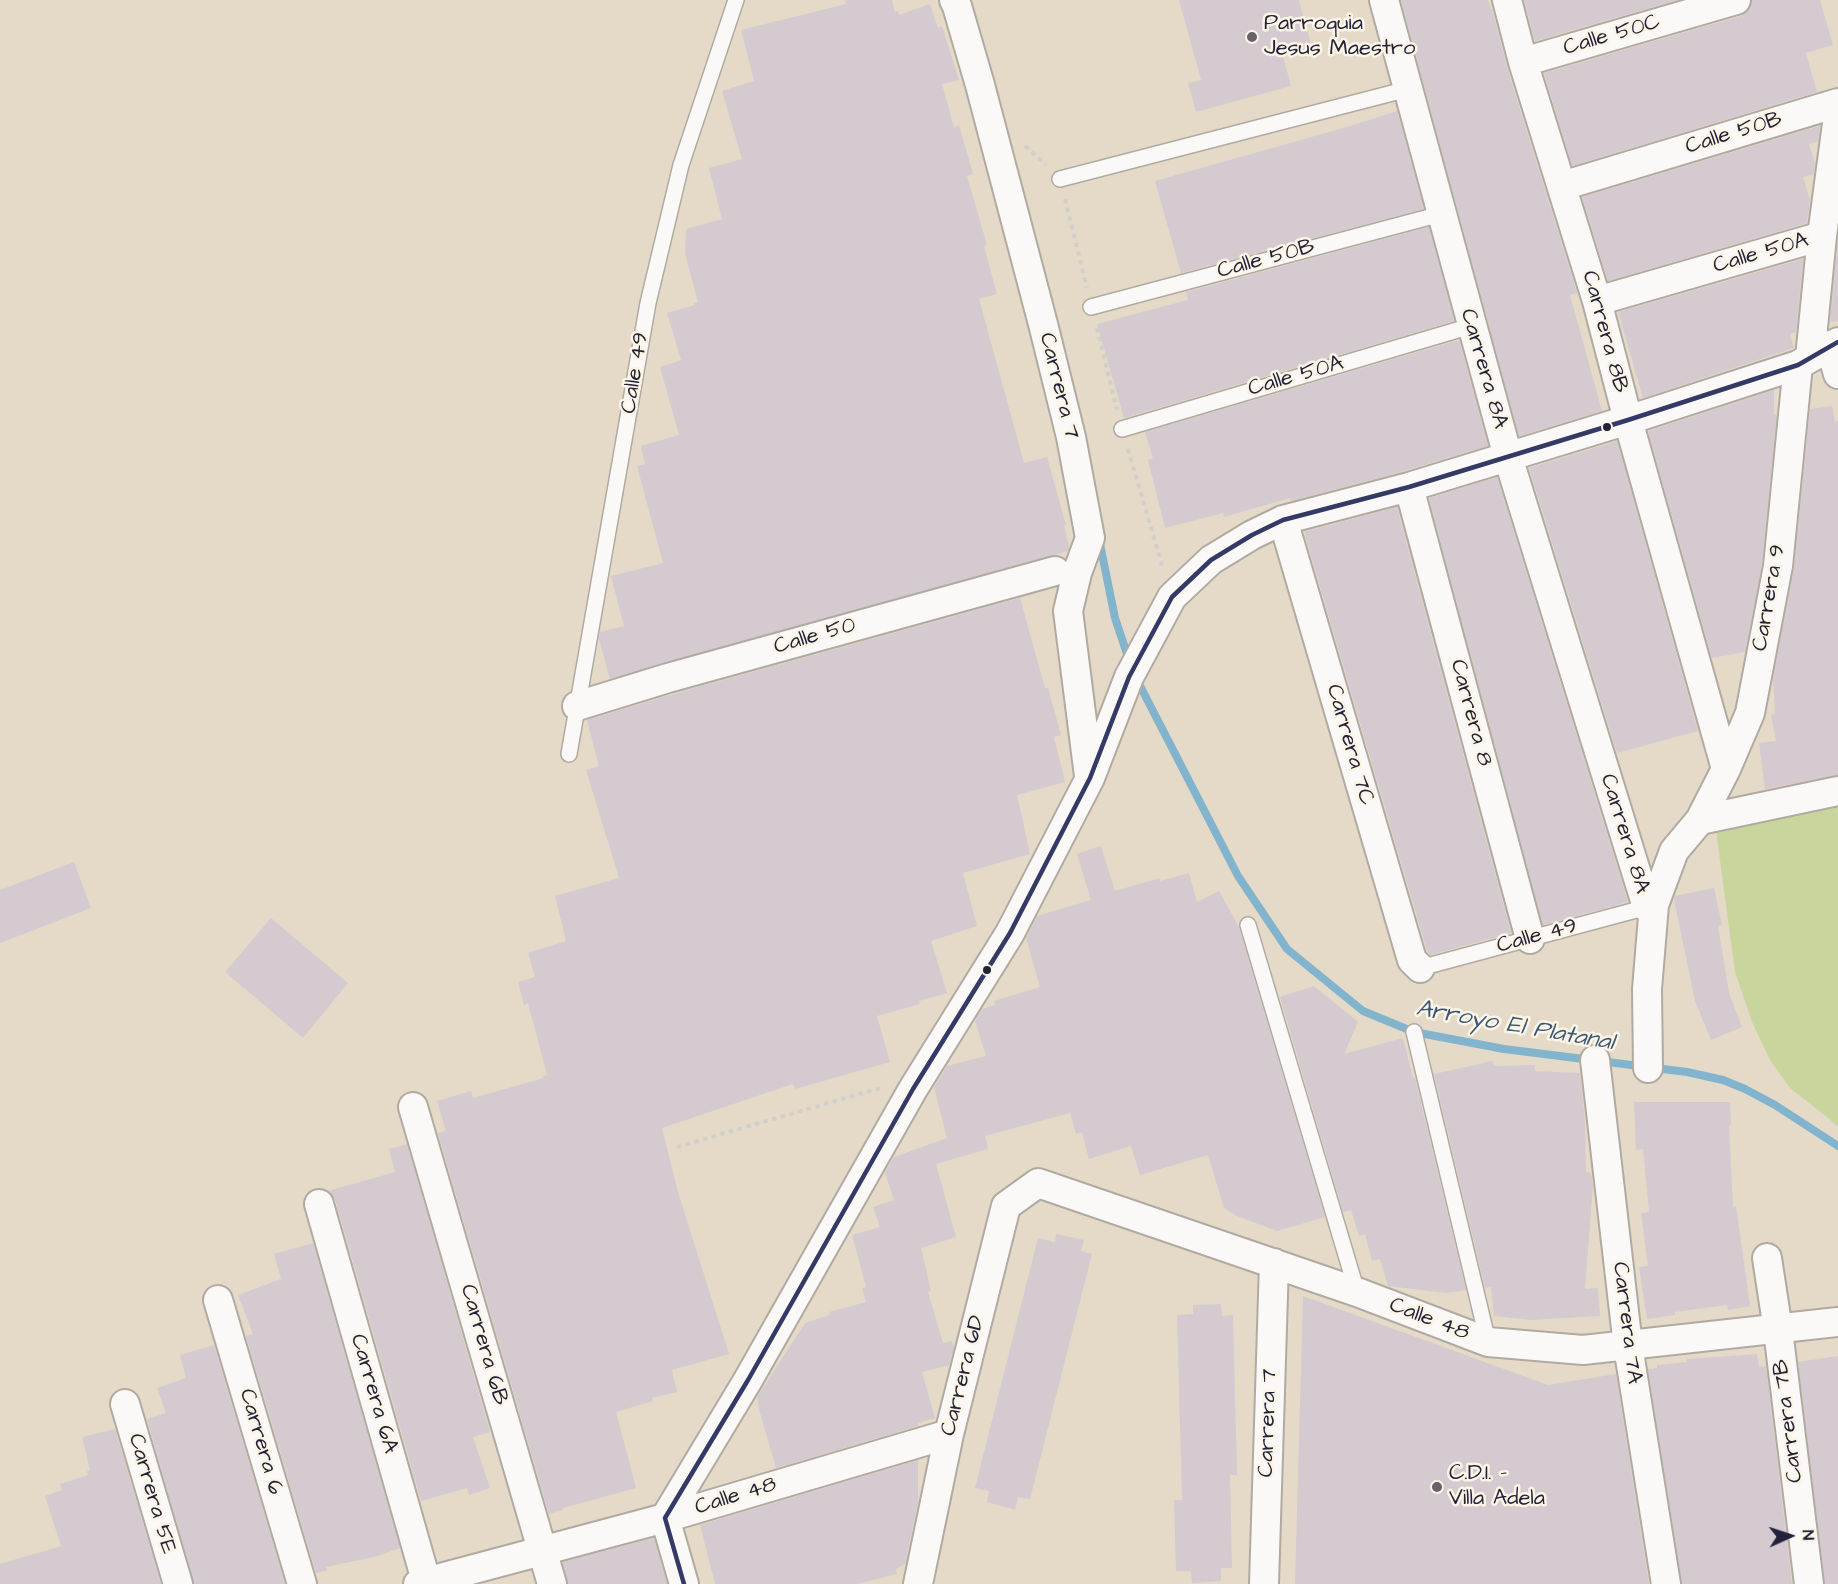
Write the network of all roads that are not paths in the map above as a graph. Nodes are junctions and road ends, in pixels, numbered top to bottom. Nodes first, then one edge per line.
1 (736, 0) edge
2 (954, 0) edge
3 (1384, 0) edge
4 (1507, 0) edge
5 (1736, 0) edge
6 (1523, 62) junction
7 (1408, 89) junction
8 (1838, 103) edge
9 (1838, 116) edge
10 (1060, 179) road end
11 (1562, 186) junction
12 (1441, 214) junction
13 (1822, 236) junction
14 (1597, 301) junction
15 (1091, 307) road end
16 (1471, 326) junction
17 (1819, 353) edge
18 (1838, 374) edge
19 (1628, 420) junction
20 (1122, 429) road end
21 (1508, 457) junction
22 (1409, 487) junction
23 (1283, 520) junction
24 (1055, 572) dead end
25 (577, 706) junction
26 (569, 754) dead end
27 (1726, 769) junction
28 (1090, 778) junction
29 (1838, 791) edge
30 (1700, 820) junction
31 (1651, 906) junction
32 (1248, 925) dead end
33 (1530, 939) junction
34 (1419, 968) joint
35 (1414, 1032) dead end
36 (1595, 1060) dead end
37 (1648, 1068) dead end
38 (412, 1107) dead end
39 (1038, 1183) joint
40 (319, 1204) dead end
41 (1767, 1258) dead end
42 (1274, 1263) junction
43 (1358, 1292) junction
44 (218, 1300) dead end
45 (1838, 1322) edge
46 (1778, 1330) junction
47 (1488, 1342) junction
48 (1628, 1346) junction
49 (125, 1404) dead end
50 (949, 1434) junction
51 (665, 1518) junction
52 (543, 1550) junction
53 (424, 1583) edge
54 (178, 1584) edge
55 (302, 1584) edge
56 (552, 1584) edge
57 (684, 1584) edge
58 (918, 1584) edge
59 (1264, 1584) edge
60 (1666, 1584) edge
61 (1809, 1584) edge

1 - 25 lane, Calle 49
2 - 28 street, Carrera 7
3 - 7 street, Carrera 8A
4 - 6 street, Carrera 8B
5 - 6 street, Calle 50C
6 - 11 street, Carrera 8B
7 - 10 lane
7 - 12 street, Carrera 8A
8 - 11 street, Calle 50B
9 - 13 street, Carrera 9
11 - 14 street, Carrera 8B
12 - 15 lane, Calle 50B
12 - 16 street, Carrera 8A
13 - 14 street, Calle 50A
13 - 17 street, Carrera 9
14 - 19 street, Carrera 8B
16 - 20 lane, Calle 50A
16 - 21 street, Carrera 8A
17 - 18 street
17 - 19 street
17 - 27 street, Carrera 9
19 - 21 street
19 - 27 street, Carrera 8B
21 - 22 street
21 - 31 street, Carrera 8A
22 - 23 street
22 - 33 street, Carrera 8
23 - 28 street
23 - 34 street, Carrera 7C
24 - 25 street, Calle 50
25 - 26 lane, Calle 49
27 - 30 street, Carrera 9
28 - 51 street
29 - 30 street
30 - 31 street, Carrera 9
31 - 33 lane, Calle 49
31 - 37 street
32 - 43 lane
33 - 34 lane, Calle 49
35 - 47 lane
36 - 48 street, Carrera 7A
38 - 52 street, Carrera 6B
39 - 42 street, Calle 48
39 - 50 street, Carrera 6D
40 - 53 street, Carrera 6A
41 - 46 street, Carrera 7B
42 - 43 street, Calle 48
42 - 59 street, Carrera 7
43 - 47 street, Calle 48
44 - 55 street, Carrera 6
45 - 46 street, Calle 48
46 - 48 street, Calle 48
46 - 61 street, Carrera 7B
47 - 48 street, Calle 48
48 - 60 street, Carrera 7A
49 - 54 street, Carrera 5E
50 - 51 street, Calle 48
50 - 58 street, Carrera 6D
51 - 52 street, Calle 48
51 - 57 street
52 - 53 street, Calle 48
52 - 56 street, Carrera 6B

